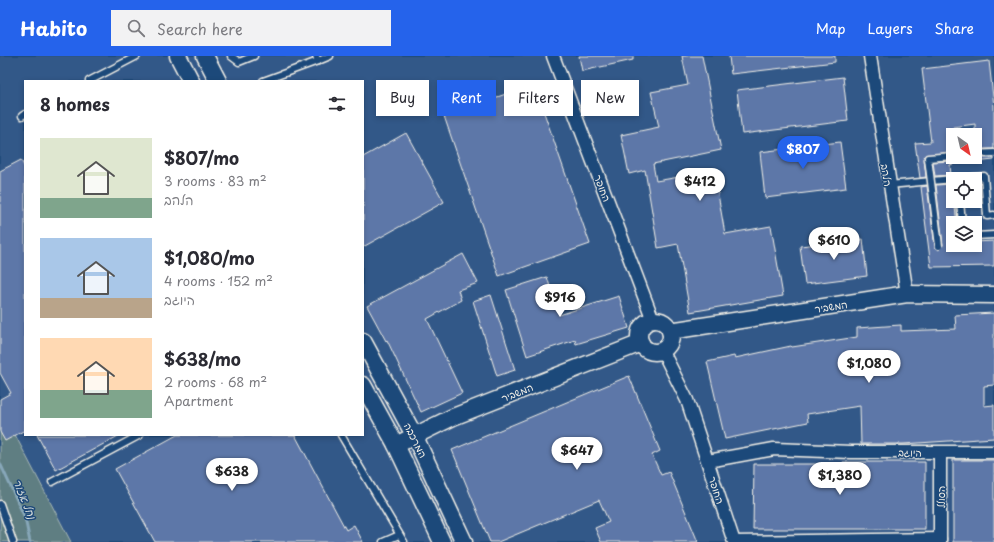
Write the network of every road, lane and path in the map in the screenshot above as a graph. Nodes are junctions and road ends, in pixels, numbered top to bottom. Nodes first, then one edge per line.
1 (137, 56) edge
2 (178, 56) edge
3 (205, 56) edge
4 (231, 56) edge
5 (254, 56) edge
6 (330, 56) edge
7 (553, 56) edge
8 (870, 56) edge
9 (317, 59) edge
10 (91, 80) edge
11 (190, 80) edge
12 (217, 80) edge
13 (265, 80) edge
14 (994, 152) edge
15 (982, 153) edge
16 (946, 157) edge
17 (982, 176) edge
18 (946, 180) edge
19 (889, 185) junction
20 (994, 215) edge
21 (994, 235) edge
22 (982, 236) edge
23 (939, 246) dead end
24 (907, 294) junction
25 (994, 295) edge
26 (653, 320) junction
27 (670, 331) junction
28 (364, 343) edge
29 (641, 343) junction
30 (662, 350) junction
31 (364, 387) edge
32 (414, 435) junction
33 (138, 436) edge
34 (342, 436) edge
35 (396, 445) junction
36 (994, 452) edge
37 (940, 453) junction
38 (708, 461) junction
39 (52, 482) dead end
40 (0, 504) edge
41 (400, 535) junction
42 (940, 541) edge
43 (13, 542) edge
44 (383, 542) edge
45 (404, 542) edge
46 (442, 542) edge
47 (464, 542) edge
48 (734, 542) edge

1 - 10 lane
2 - 11 street
3 - 12 street
4 - 5 lane
6 - 9 lane
7 - 26 street, החופר
8 - 19 street, הלהב
9 - 13 lane
14 - 15 lane
16 - 23 lane, bridge
17 - 20 lane
18 - 19 lane
19 - 24 street, הלהב
21 - 22 lane
24 - 25 street, המשביר
24 - 27 street, המשביר
26 - 27 street
26 - 29 street
27 - 30 street
28 - 32 street, המרכבה
29 - 30 street
29 - 32 street, המשביר
30 - 38 street, החופר
31 - 35 street, המרכבה
32 - 35 street, המשביר
32 - 47 street, המרכבה
33 - 39 lane
34 - 41 lane
35 - 46 street, המרכבה
36 - 37 street, היוגב
37 - 38 street, היוגב
37 - 42 street, הסולל
38 - 48 street, החופר
40 - 43 lane
41 - 44 lane
41 - 45 lane
42 - 48 street

